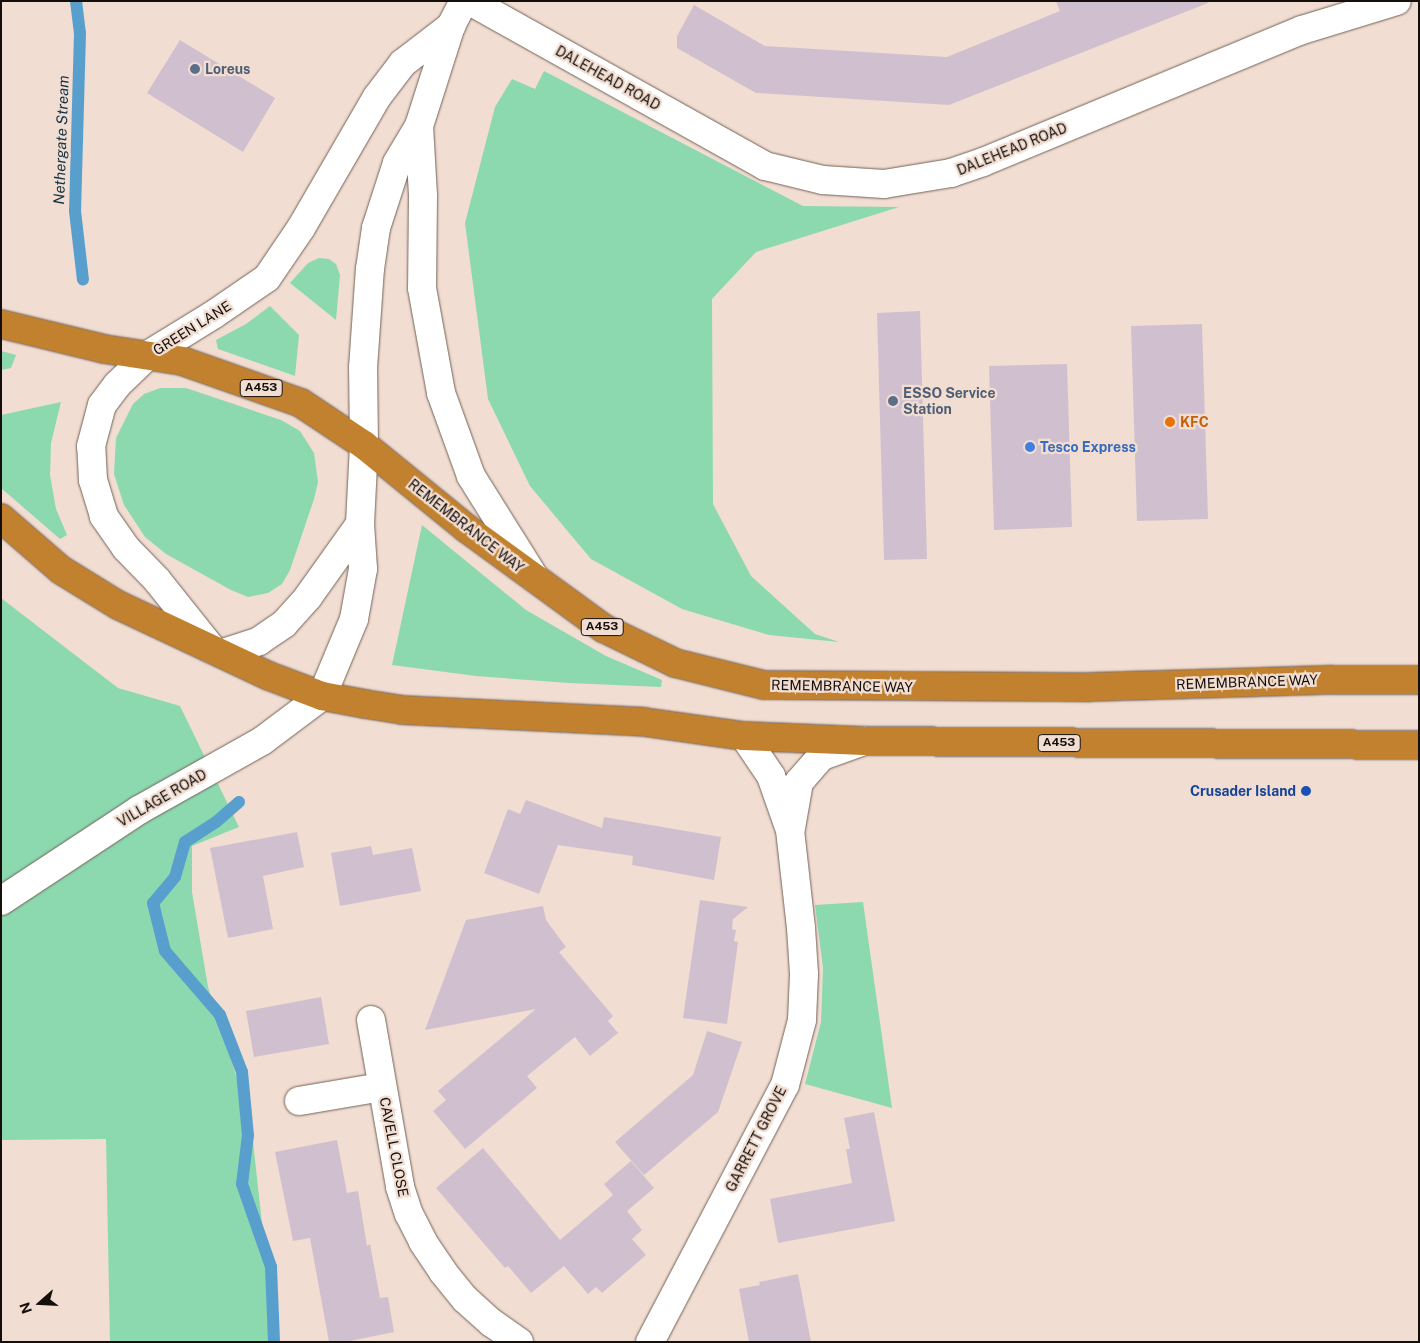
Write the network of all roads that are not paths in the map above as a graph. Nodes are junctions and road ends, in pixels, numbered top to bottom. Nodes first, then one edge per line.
1 (464, 1) edge
2 (470, 1) edge
3 (1397, 1) edge
4 (451, 26) junction
5 (419, 126) junction
6 (1, 324) edge
7 (148, 355) junction
8 (364, 445) junction
9 (1, 518) edge
10 (360, 524) junction
11 (537, 580) junction
12 (218, 651) junction
13 (1419, 680) edge
14 (322, 696) junction
15 (744, 736) junction
16 (864, 741) junction
17 (1419, 745) edge
18 (790, 830) junction
19 (1, 901) edge
20 (371, 1020) dead end
21 (382, 1087) junction
22 (299, 1101) dead end
23 (519, 1342) edge
24 (650, 1342) edge

1 - 4 street, GREEN LANE
2 - 3 street, DALEHEAD ROAD
4 - 5 street, GREEN LANE
4 - 7 street, GREEN LANE
5 - 8 street, GREEN LANE
5 - 11 street, GREEN LANE
6 - 7 highway, REMEMBRANCE WAY / A453
7 - 8 highway, REMEMBRANCE WAY / A453
7 - 12 street, GREEN LANE
8 - 10 street, GREEN LANE
8 - 11 highway, REMEMBRANCE WAY / A453
9 - 12 highway
10 - 12 street
10 - 14 street, GREEN LANE
11 - 13 highway, REMEMBRANCE WAY / A453
12 - 14 highway
14 - 15 highway
14 - 19 street, VILLAGE ROAD
15 - 16 highway, A453
15 - 18 street, GARRETT GROVE
16 - 17 highway, A453
16 - 18 street, GARRETT GROVE
18 - 24 street, GARRETT GROVE
20 - 21 street, CAVELL CLOSE
21 - 22 street, CAVELL CLOSE
21 - 23 street, CAVELL CLOSE

